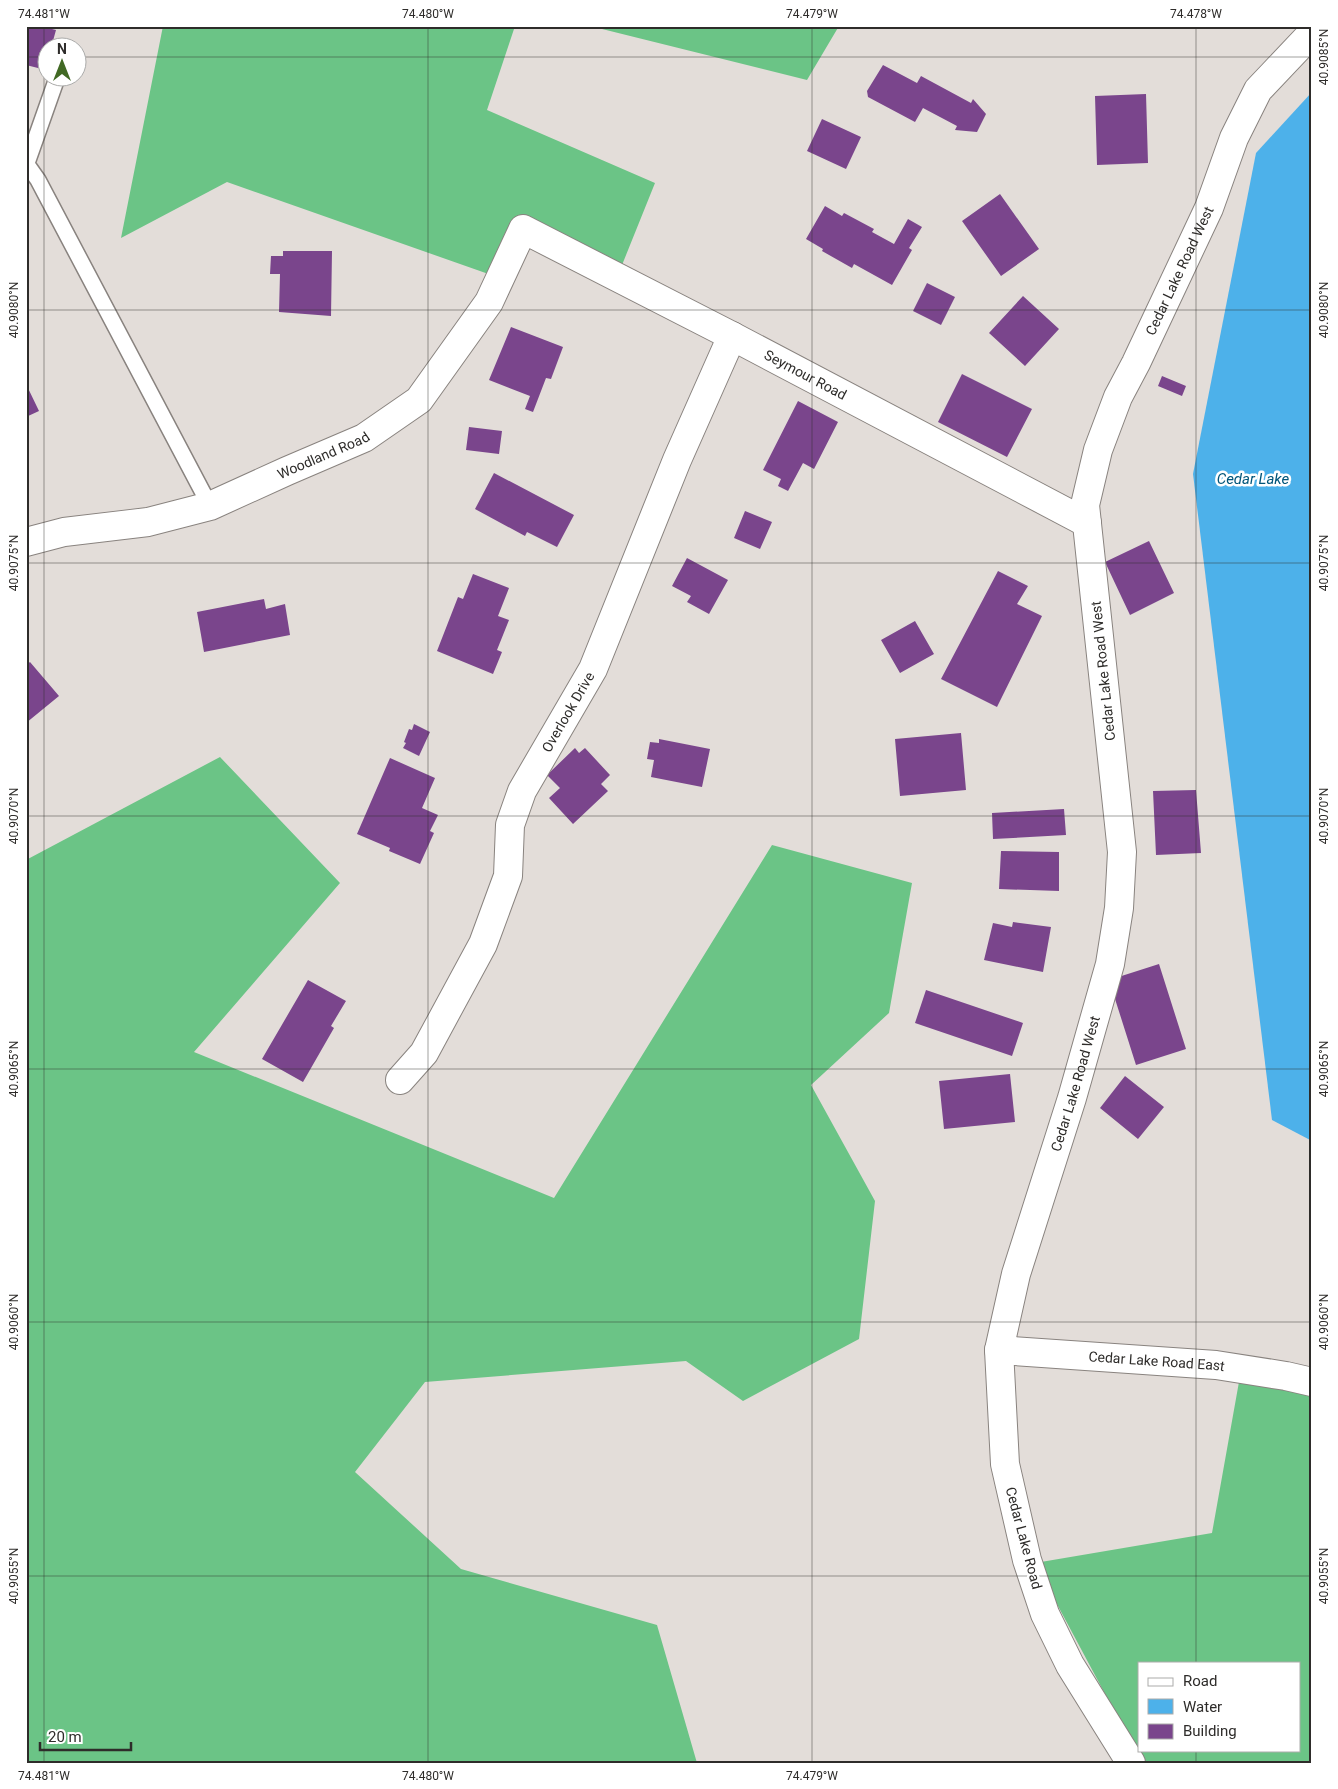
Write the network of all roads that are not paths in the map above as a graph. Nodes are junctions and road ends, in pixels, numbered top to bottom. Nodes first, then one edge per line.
1 (1312, 33) edge
2 (54, 88) edge
3 (27, 163) edge
4 (523, 229) joint
5 (732, 336) junction
6 (210, 506) junction
7 (1087, 523) junction
8 (26, 542) edge
9 (400, 1080) dead end
10 (999, 1350) junction
11 (1312, 1382) edge
12 (1131, 1763) edge

1 - 7 street, Cedar Lake Road West
2 - 3 lane
3 - 6 lane
4 - 5 street, Seymour Road
4 - 6 street, Woodland Road
5 - 7 street, Seymour Road
5 - 9 street, Overlook Drive
6 - 8 street, Woodland Road
7 - 10 street, Cedar Lake Road West
10 - 11 street, Cedar Lake Road East
10 - 12 street, Cedar Lake Road

